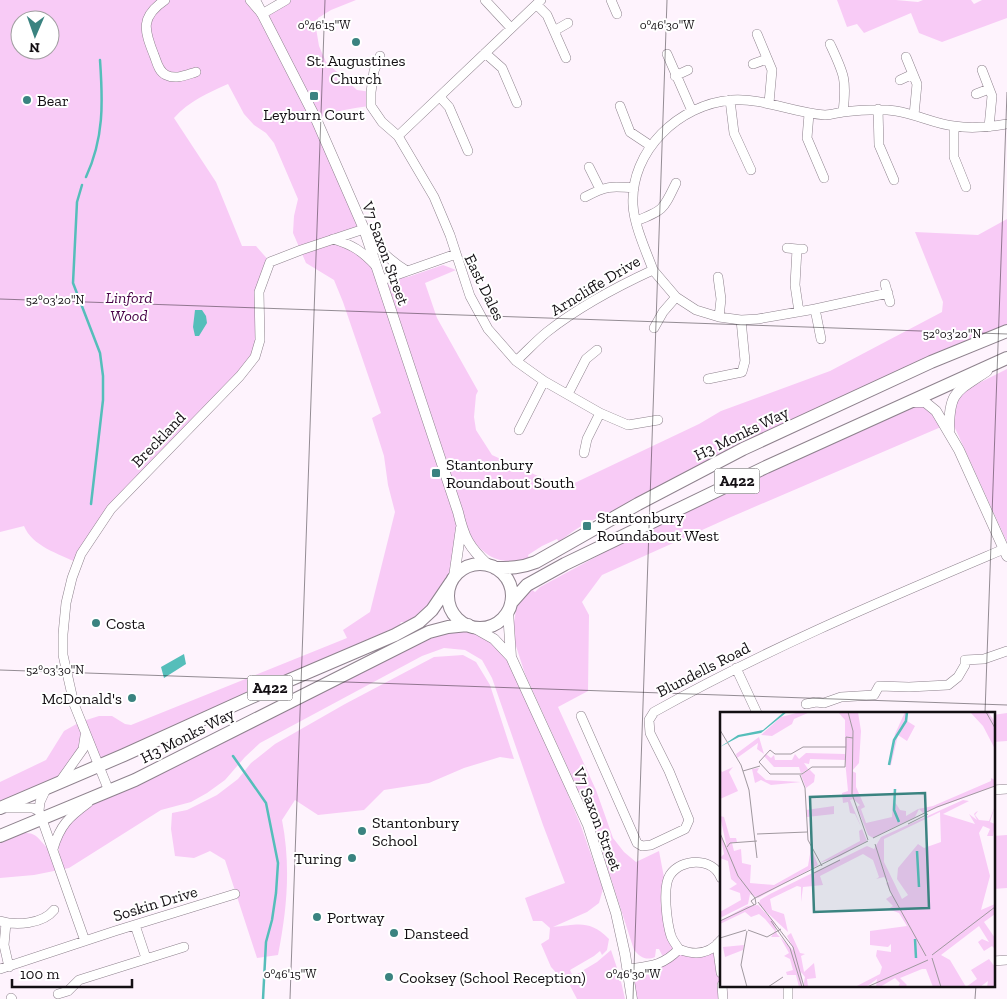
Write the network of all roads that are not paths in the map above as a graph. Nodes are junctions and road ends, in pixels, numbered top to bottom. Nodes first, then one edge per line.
1 (165, 0) edge
2 (250, 0) edge
3 (255, 0) edge
4 (286, 0) edge
5 (485, 0) edge
6 (611, 0) edge
7 (539, 2) edge
8 (262, 14) junction
9 (617, 14) dead end
10 (568, 23) dead end
11 (511, 28) junction
12 (554, 30) junction
13 (757, 34) dead end
14 (158, 37) dead end
15 (148, 39) junction
16 (830, 44) dead end
17 (485, 53) junction
18 (667, 54) dead end
19 (380, 56) dead end
20 (906, 57) dead end
21 (566, 58) dead end
22 (767, 59) junction
23 (753, 64) dead end
24 (688, 70) dead end
25 (982, 70) dead end
26 (196, 72) dead end
27 (913, 74) junction
28 (675, 76) junction
29 (900, 80) dead end
30 (989, 88) junction
31 (976, 94) dead end
32 (440, 97) junction
33 (730, 100) junction
34 (518, 103) dead end
35 (769, 103) junction
36 (620, 106) dead end
37 (878, 109) junction
38 (692, 111) junction
39 (843, 112) junction
40 (809, 114) junction
41 (914, 115) junction
42 (1007, 124) edge
43 (954, 126) junction
44 (989, 127) junction
45 (398, 136) junction
46 (650, 146) junction
47 (468, 151) dead end
48 (589, 167) dead end
49 (751, 170) dead end
50 (824, 178) dead end
51 (894, 180) dead end
52 (676, 182) dead end
53 (966, 187) dead end
54 (634, 188) junction
55 (600, 189) junction
56 (585, 197) dead end
57 (636, 221) junction
58 (364, 229) junction
59 (333, 239) junction
60 (787, 248) dead end
61 (456, 254) junction
62 (376, 266) junction
63 (653, 270) junction
64 (407, 271) junction
65 (718, 277) dead end
66 (382, 280) junction
67 (885, 284) dead end
68 (676, 297) junction
69 (814, 309) junction
70 (799, 312) junction
71 (720, 317) junction
72 (741, 320) junction
73 (654, 328) dead end
74 (1007, 331) edge
75 (821, 340) dead end
76 (597, 350) dead end
77 (1007, 358) edge
78 (516, 361) junction
79 (708, 379) dead end
80 (544, 381) junction
81 (568, 394) junction
82 (911, 402) junction
83 (600, 413) junction
84 (658, 420) dead end
85 (518, 430) dead end
86 (949, 434) junction
87 (584, 453) dead end
88 (460, 523) junction
89 (1005, 553) edge
90 (492, 566) junction
91 (452, 580) junction
92 (509, 607) junction
93 (470, 626) junction
94 (398, 640) junction
95 (1007, 651) edge
96 (511, 658) junction
97 (736, 668) junction
98 (806, 704) dead end
99 (757, 712) edge
100 (582, 716) dead end
101 (86, 735) junction
102 (99, 766) junction
103 (52, 786) junction
104 (1007, 789) edge
105 (994, 790) edge
106 (109, 791) junction
107 (96, 797) junction
108 (0, 808) edge
109 (40, 815) junction
110 (0, 836) edge
111 (53, 849) junction
112 (717, 866) edge
113 (235, 894) dead end
114 (54, 913) dead end
115 (3, 922) edge
116 (135, 925) junction
117 (85, 941) junction
118 (719, 942) edge
119 (679, 949) junction
120 (180, 951) dead end
121 (146, 958) junction
122 (720, 958) edge
123 (1007, 960) edge
124 (994, 961) edge
125 (4, 968) edge
126 (628, 969) junction
127 (722, 986) edge
128 (788, 986) edge
129 (58, 994) dead end
130 (69, 995) edge
131 (632, 999) edge
132 (722, 999) edge
133 (788, 999) edge

1 - 15 street
2 - 8 street
3 - 8 street, V7 Saxon Street
4 - 8 street
5 - 11 street
6 - 9 street
7 - 11 street
7 - 12 street
8 - 58 street, V7 Saxon Street
10 - 12 street
11 - 17 street
12 - 21 street
13 - 22 street
14 - 15 street
15 - 26 street
16 - 39 street
17 - 32 street
17 - 34 street
18 - 28 street
19 - 45 street
20 - 27 street
22 - 23 street
22 - 35 street
24 - 28 street
25 - 30 street
27 - 29 street
27 - 41 street
28 - 38 street
30 - 31 street
30 - 44 street
32 - 45 street
32 - 47 street
33 - 35 street, Arncliffe Drive
33 - 38 street, Arncliffe Drive
33 - 49 street
35 - 40 street, Arncliffe Drive
36 - 46 street
37 - 39 street, Arncliffe Drive
37 - 41 street, Arncliffe Drive
37 - 51 street
38 - 46 street, Arncliffe Drive
39 - 40 street, Arncliffe Drive
40 - 50 street
41 - 43 street, Arncliffe Drive
42 - 44 street, Arncliffe Drive
43 - 44 street, Arncliffe Drive
43 - 53 street
45 - 61 street
46 - 54 street, Arncliffe Drive
48 - 55 street
52 - 57 street
54 - 55 street
54 - 57 street, Arncliffe Drive
55 - 56 street
57 - 63 street, Arncliffe Drive
58 - 59 street, Breckland
58 - 62 street, V7 Saxon Street
58 - 64 street
59 - 62 street
59 - 101 street, Breckland
60 - 70 street
61 - 64 street, East Dales
61 - 78 street, East Dales
62 - 66 street, V7 Saxon Street
63 - 68 street
63 - 78 street, Arncliffe Drive
64 - 66 street, East Dales
65 - 71 street
66 - 88 street, V7 Saxon Street
67 - 69 street
68 - 71 street
68 - 73 street
69 - 70 street
69 - 75 street
70 - 72 street
71 - 72 street
72 - 79 street
74 - 90 main road, H3 Monks Way / A422
76 - 81 street
77 - 82 main road, A422
77 - 86 street
78 - 80 street, East Dales
80 - 81 street, East Dales
80 - 85 street
81 - 83 street, East Dales
82 - 86 street
82 - 92 main road, A422
83 - 84 street, East Dales
83 - 87 street
86 - 89 street
88 - 90 street, V7 Saxon Street
88 - 91 street, V7 Saxon Street
89 - 97 street, Blundells Road
90 - 91 main road, A422
90 - 92 main road
91 - 93 main road
91 - 94 main road, H3 Monks Way / A422
92 - 93 main road, A422
92 - 96 street, V7 Saxon Street
93 - 94 main road, H3 Monks Way / A422
93 - 96 street, V7 Saxon Street
94 - 102 main road, H3 Monks Way / A422
94 - 106 main road, H3 Monks Way / A422
95 - 98 street
96 - 126 street, V7 Saxon Street
97 - 99 street
97 - 100 street, Blundells Road
101 - 102 street, Breckland
101 - 103 street
102 - 103 main road, H3 Monks Way / A422
102 - 106 street, Breckland
103 - 108 main road, H3 Monks Way / A422
103 - 109 street
104 - 105 street
106 - 107 main road, H3 Monks Way / A422
107 - 109 main road, H3 Monks Way / A422
107 - 111 street
108 - 109 street
109 - 110 main road, H3 Monks Way / A422
109 - 111 street
111 - 117 street
112 - 119 street
113 - 116 street, Soskin Drive
114 - 115 street
115 - 125 street
116 - 117 street, Soskin Drive
116 - 121 street
117 - 125 street, Soskin Drive
118 - 119 street
118 - 122 street
119 - 126 street
120 - 121 street
121 - 130 street
123 - 124 street
126 - 131 street, V7 Saxon Street
127 - 132 street
128 - 133 street
129 - 130 street

